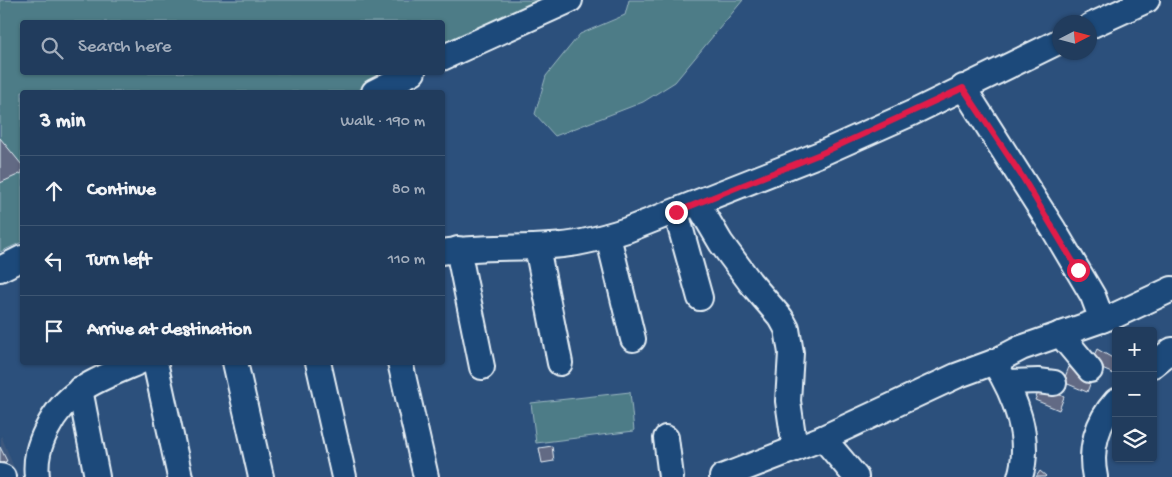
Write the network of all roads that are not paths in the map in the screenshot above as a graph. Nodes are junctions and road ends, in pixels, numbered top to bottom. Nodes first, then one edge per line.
1 (570, 0) edge
2 (1147, 0) edge
3 (1097, 23) edge
4 (1052, 45) edge
5 (445, 57) edge
6 (407, 75) edge
7 (963, 88) junction
8 (378, 90) edge
9 (687, 208) junction
10 (608, 236) junction
11 (537, 247) junction
12 (450, 251) edge
13 (20, 259) edge
14 (0, 269) edge
15 (1172, 289) edge
16 (700, 298) dead end
17 (1102, 320) junction
18 (1060, 334) junction
19 (633, 339) dead end
20 (1172, 350) edge
21 (994, 362) junction
22 (1157, 362) edge
23 (560, 363) dead end
24 (132, 365) edge
25 (156, 365) edge
26 (236, 365) edge
27 (319, 365) edge
28 (401, 365) edge
29 (482, 367) dead end
30 (1090, 370) dead end
31 (1007, 382) junction
32 (1054, 383) dead end
33 (80, 389) junction
34 (1112, 407) edge
35 (666, 438) dead end
36 (823, 438) junction
37 (794, 449) junction
38 (37, 477) edge
39 (97, 477) edge
40 (180, 477) edge
41 (262, 477) edge
42 (344, 477) edge
43 (426, 477) edge
44 (671, 477) edge
45 (722, 477) edge
46 (856, 477) edge
47 (1020, 477) edge
48 (1095, 477) edge

1 - 5 street
2 - 3 street
4 - 7 street
6 - 8 street
7 - 9 street
7 - 17 street
9 - 10 street
9 - 16 street
9 - 37 street
10 - 11 street
10 - 19 street
11 - 12 street
11 - 23 street
12 - 29 street
13 - 14 street
15 - 17 street
17 - 18 street
18 - 21 street
18 - 30 street
20 - 22 street
21 - 31 street
21 - 36 street
24 - 33 street
25 - 40 street
26 - 41 street
27 - 42 street
28 - 43 street
31 - 32 street
31 - 47 street
33 - 38 street
33 - 39 street
34 - 48 street
35 - 44 street
36 - 37 street
36 - 46 street
37 - 45 street

